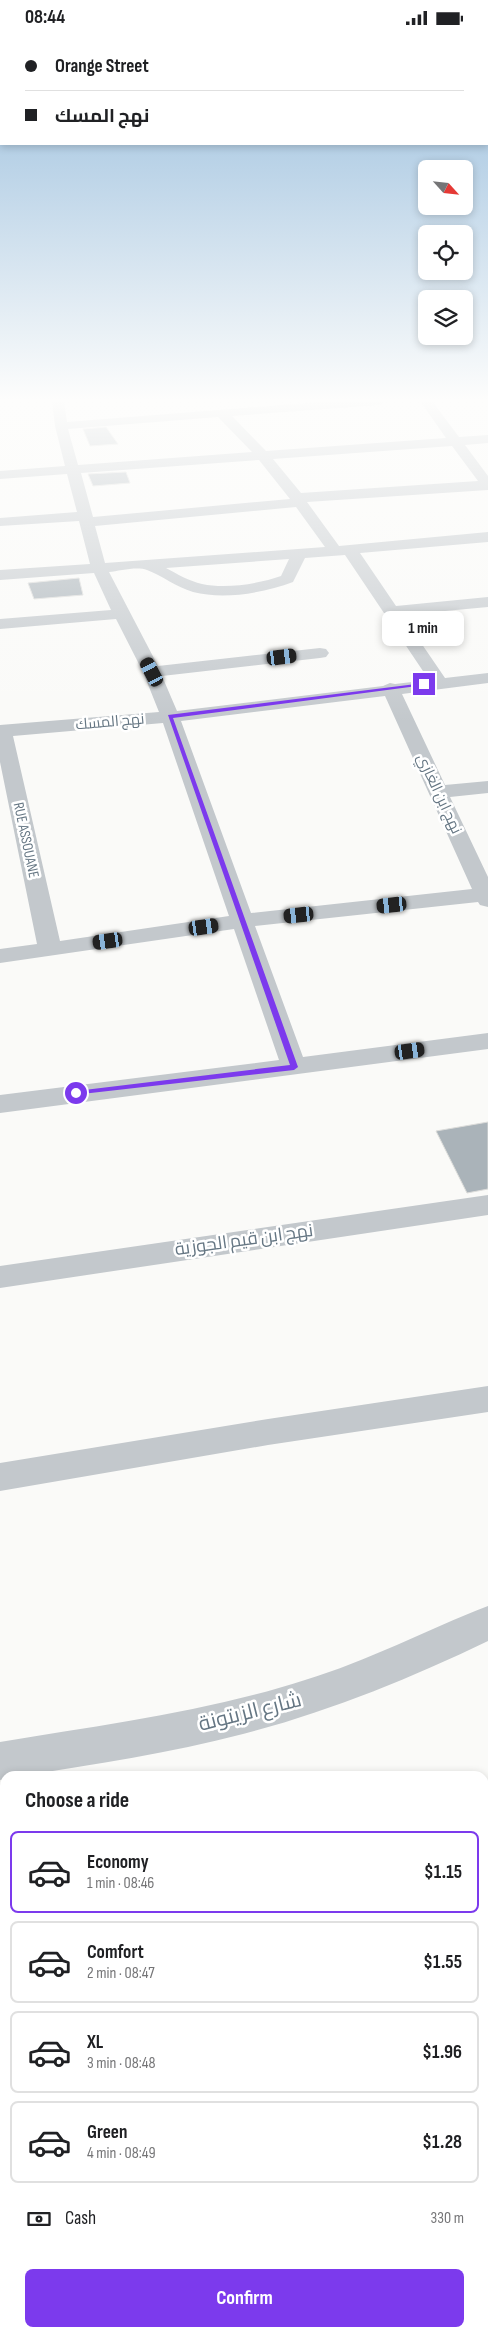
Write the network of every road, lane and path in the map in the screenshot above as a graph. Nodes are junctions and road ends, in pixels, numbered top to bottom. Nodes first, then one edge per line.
1 (82, 508) edge
2 (204, 508) edge
3 (306, 508) edge
4 (85, 519) junction
5 (0, 522) edge
6 (488, 537) edge
7 (342, 551) junction
8 (299, 554) junction
9 (148, 564) junction
10 (99, 568) junction
11 (0, 575) edge
12 (488, 602) edge
13 (393, 611) junction
14 (121, 614) junction
15 (0, 624) edge
16 (320, 653) dead end
17 (152, 672) junction
18 (488, 678) edge
19 (440, 683) junction
20 (390, 688) junction
21 (170, 717) junction
22 (1, 731) edge
23 (488, 787) edge
24 (439, 792) junction
25 (487, 896) edge
26 (243, 921) junction
27 (50, 949) junction
28 (0, 956) edge
29 (488, 1041) edge
30 (294, 1067) junction
31 (0, 1104) edge
32 (488, 1205) edge
33 (0, 1277) edge
34 (488, 1399) edge
35 (0, 1477) edge
36 (488, 1623) edge
37 (0, 1761) edge

1 - 4 street
2 - 4 street
3 - 7 street
4 - 5 street
4 - 10 street
6 - 7 street
7 - 8 street
7 - 13 street
8 - 9 street
8 - 9 street
9 - 10 street
10 - 11 street
10 - 14 street
12 - 13 street
13 - 19 street
14 - 15 street
14 - 17 street
16 - 17 street
17 - 21 street
18 - 19 street, نهج المسك
19 - 20 street, نهج المسك
20 - 21 street, نهج المسك
20 - 24 street, نهج ابن الغازي
21 - 22 street, نهج المسك
21 - 26 street
22 - 27 street, RUE ASSOUANE
23 - 24 street
24 - 25 street, نهج ابن الغازي
25 - 26 street
26 - 27 street
26 - 30 street
27 - 28 street
29 - 30 street
30 - 31 street
32 - 33 street, نهج ابن قيم الجوزية
34 - 35 street
36 - 37 street, شارع الزيتونة

